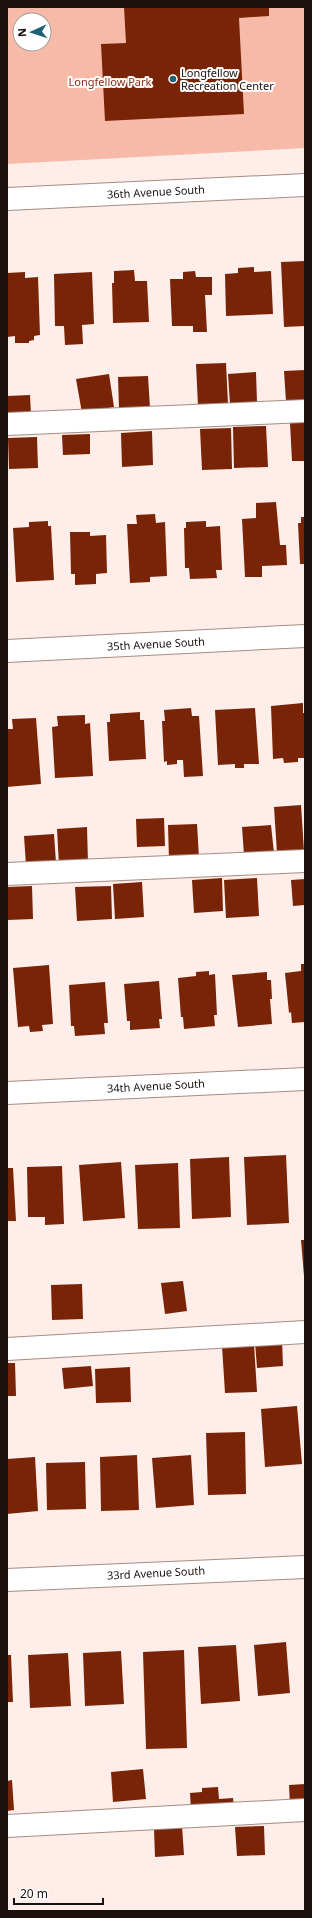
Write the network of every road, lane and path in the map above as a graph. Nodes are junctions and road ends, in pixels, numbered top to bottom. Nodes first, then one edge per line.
1 (305, 185) edge
2 (7, 199) edge
3 (305, 411) edge
4 (7, 424) edge
5 (305, 636) edge
6 (7, 651) edge
7 (305, 861) edge
8 (7, 874) edge
9 (305, 1079) edge
10 (7, 1093) edge
11 (305, 1332) edge
12 (7, 1349) edge
13 (305, 1567) edge
14 (7, 1580) edge
15 (305, 1810) edge
16 (7, 1826) edge

1 - 2 street, 36th Avenue South
3 - 4 street
5 - 6 street, 35th Avenue South
7 - 8 street
9 - 10 street, 34th Avenue South
11 - 12 street
13 - 14 street, 33rd Avenue South
15 - 16 street

